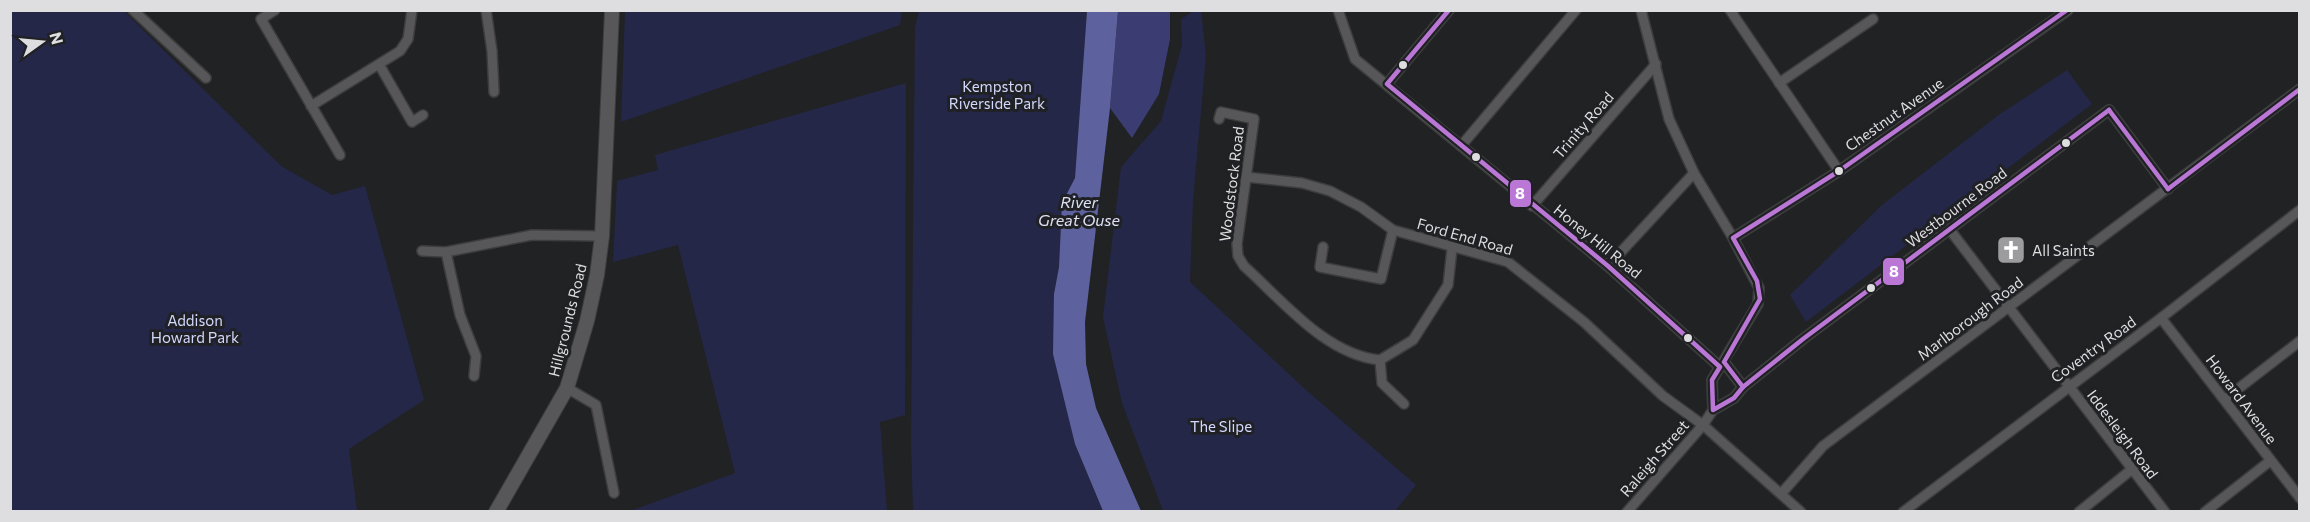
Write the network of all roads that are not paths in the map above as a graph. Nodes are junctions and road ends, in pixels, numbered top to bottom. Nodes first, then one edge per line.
1 (133, 10) edge
2 (275, 10) edge
3 (412, 10) edge
4 (486, 10) edge
5 (612, 10) edge
6 (1338, 10) edge
7 (1449, 10) edge
8 (1576, 10) edge
9 (1641, 10) edge
10 (1730, 10) edge
11 (2068, 10) edge
12 (1873, 19) dead end
13 (1656, 64) junction
14 (380, 66) junction
15 (206, 78) dead end
16 (1779, 83) junction
17 (1387, 84) junction
18 (2300, 89) edge
19 (494, 92) dead end
20 (311, 106) junction
21 (423, 115) dead end
22 (1219, 119) dead end
23 (1461, 146) junction
24 (340, 155) dead end
25 (1839, 171) junction
26 (1694, 173) junction
27 (1246, 177) junction
28 (2168, 189) junction
29 (1532, 206) junction
30 (2300, 210) edge
31 (1393, 230) junction
32 (1950, 231) junction
33 (602, 236) junction
34 (1733, 238) junction
35 (1323, 247) dead end
36 (1452, 249) junction
37 (422, 251) dead end
38 (446, 252) junction
39 (1608, 266) junction
40 (2009, 308) junction
41 (2161, 318) junction
42 (2300, 341) edge
43 (1380, 360) junction
44 (1722, 365) junction
45 (474, 376) dead end
46 (2068, 386) junction
47 (1743, 387) junction
48 (567, 388) junction
49 (2225, 399) junction
50 (1404, 404) dead end
51 (1713, 410) junction
52 (1703, 425) junction
53 (2270, 461) junction
54 (2131, 470) junction
55 (614, 493) dead end
56 (2298, 493) edge
57 (1781, 494) junction
58 (1790, 502) junction
59 (496, 512) edge
60 (1628, 512) edge
61 (1782, 512) edge
62 (1801, 512) edge
63 (1903, 512) edge
64 (2079, 512) edge
65 (2165, 512) edge
66 (2205, 512) edge

1 - 15 street
2 - 20 street
3 - 14 street
4 - 19 street
5 - 33 street, Hillgrounds Road
6 - 17 street, Honey Hill Road
7 - 17 street
8 - 23 street
9 - 13 street
10 - 16 street
11 - 25 street, Chestnut Avenue
12 - 16 street
13 - 26 street
13 - 29 street, Trinity Road
14 - 20 street
14 - 21 street
16 - 25 street
17 - 23 street, Honey Hill Road
18 - 28 street, Marlborough Road
20 - 24 street
22 - 27 street, Woodstock Road
23 - 29 street, Honey Hill Road
25 - 34 street, Chestnut Avenue
26 - 34 street
26 - 39 street
27 - 31 street, Ford End Road
27 - 43 street, Woodstock Road
28 - 32 street, Westbourne Road
28 - 40 street, Marlborough Road
29 - 39 street, Honey Hill Road
30 - 41 street, Coventry Road
31 - 35 street
31 - 36 street, Ford End Road
32 - 40 street, Iddesleigh Road
32 - 47 street, Westbourne Road
33 - 38 street
33 - 48 street, Hillgrounds Road
34 - 44 street
36 - 43 street
36 - 52 street, Ford End Road
37 - 38 street
38 - 45 street
39 - 44 street, Honey Hill Road
40 - 46 street, Iddesleigh Road
40 - 57 street, Marlborough Road
41 - 46 street, Coventry Road
41 - 49 street, Howard Avenue
42 - 49 street
43 - 50 street
44 - 47 street, Honey Hill Road
44 - 51 street
46 - 54 street, Iddesleigh Road
46 - 63 street, Coventry Road
47 - 51 street, Westbourne Road
48 - 55 street
48 - 59 street, Hillgrounds Road
49 - 53 street, Howard Avenue
51 - 52 street
52 - 57 street, Ford End Road
52 - 60 street, Raleigh Street
53 - 56 street, Howard Avenue
53 - 66 street
54 - 64 street
54 - 65 street, Iddesleigh Road
57 - 58 street, Ford End Road
58 - 61 street
58 - 62 street, Ford End Road

